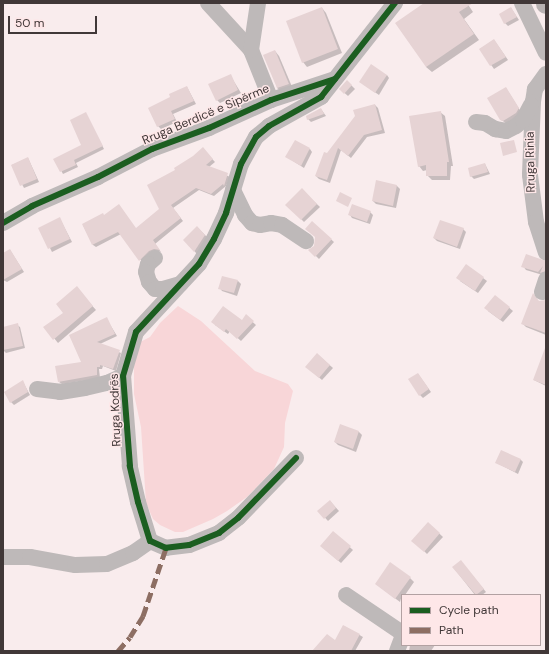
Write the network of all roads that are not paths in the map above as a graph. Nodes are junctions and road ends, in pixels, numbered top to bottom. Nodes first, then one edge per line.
1 (208, 3) edge
2 (258, 3) edge
3 (395, 3) edge
4 (522, 3) edge
5 (251, 50) junction
6 (546, 53) edge
7 (546, 74) edge
8 (335, 79) junction
9 (271, 100) junction
10 (533, 102) junction
11 (476, 122) dead end
12 (232, 190) junction
13 (3, 223) edge
14 (306, 241) dead end
15 (546, 252) edge
16 (155, 258) dead end
17 (180, 284) junction
18 (123, 376) junction
19 (37, 389) dead end
20 (296, 458) dead end
21 (150, 541) junction
22 (3, 557) edge
23 (346, 595) dead end
24 (401, 632) edge
25 (401, 641) edge
26 (397, 651) edge

1 - 5 street
2 - 5 street
3 - 8 street
4 - 6 street
5 - 9 street
7 - 10 street, Rruga Rinia
8 - 9 street, Rruga Berdicë e Sipërme
8 - 12 street, Rruga Kodrës
9 - 13 street, Rruga Berdicë e Sipërme
10 - 11 street
10 - 15 street, Rruga Rinia
12 - 14 street
12 - 17 street, Rruga Kodrës
16 - 17 street
17 - 18 street, Rruga Kodrës
18 - 19 street
18 - 21 street, Rruga Kodrës
20 - 21 street
21 - 22 street
23 - 24 street
25 - 26 street

